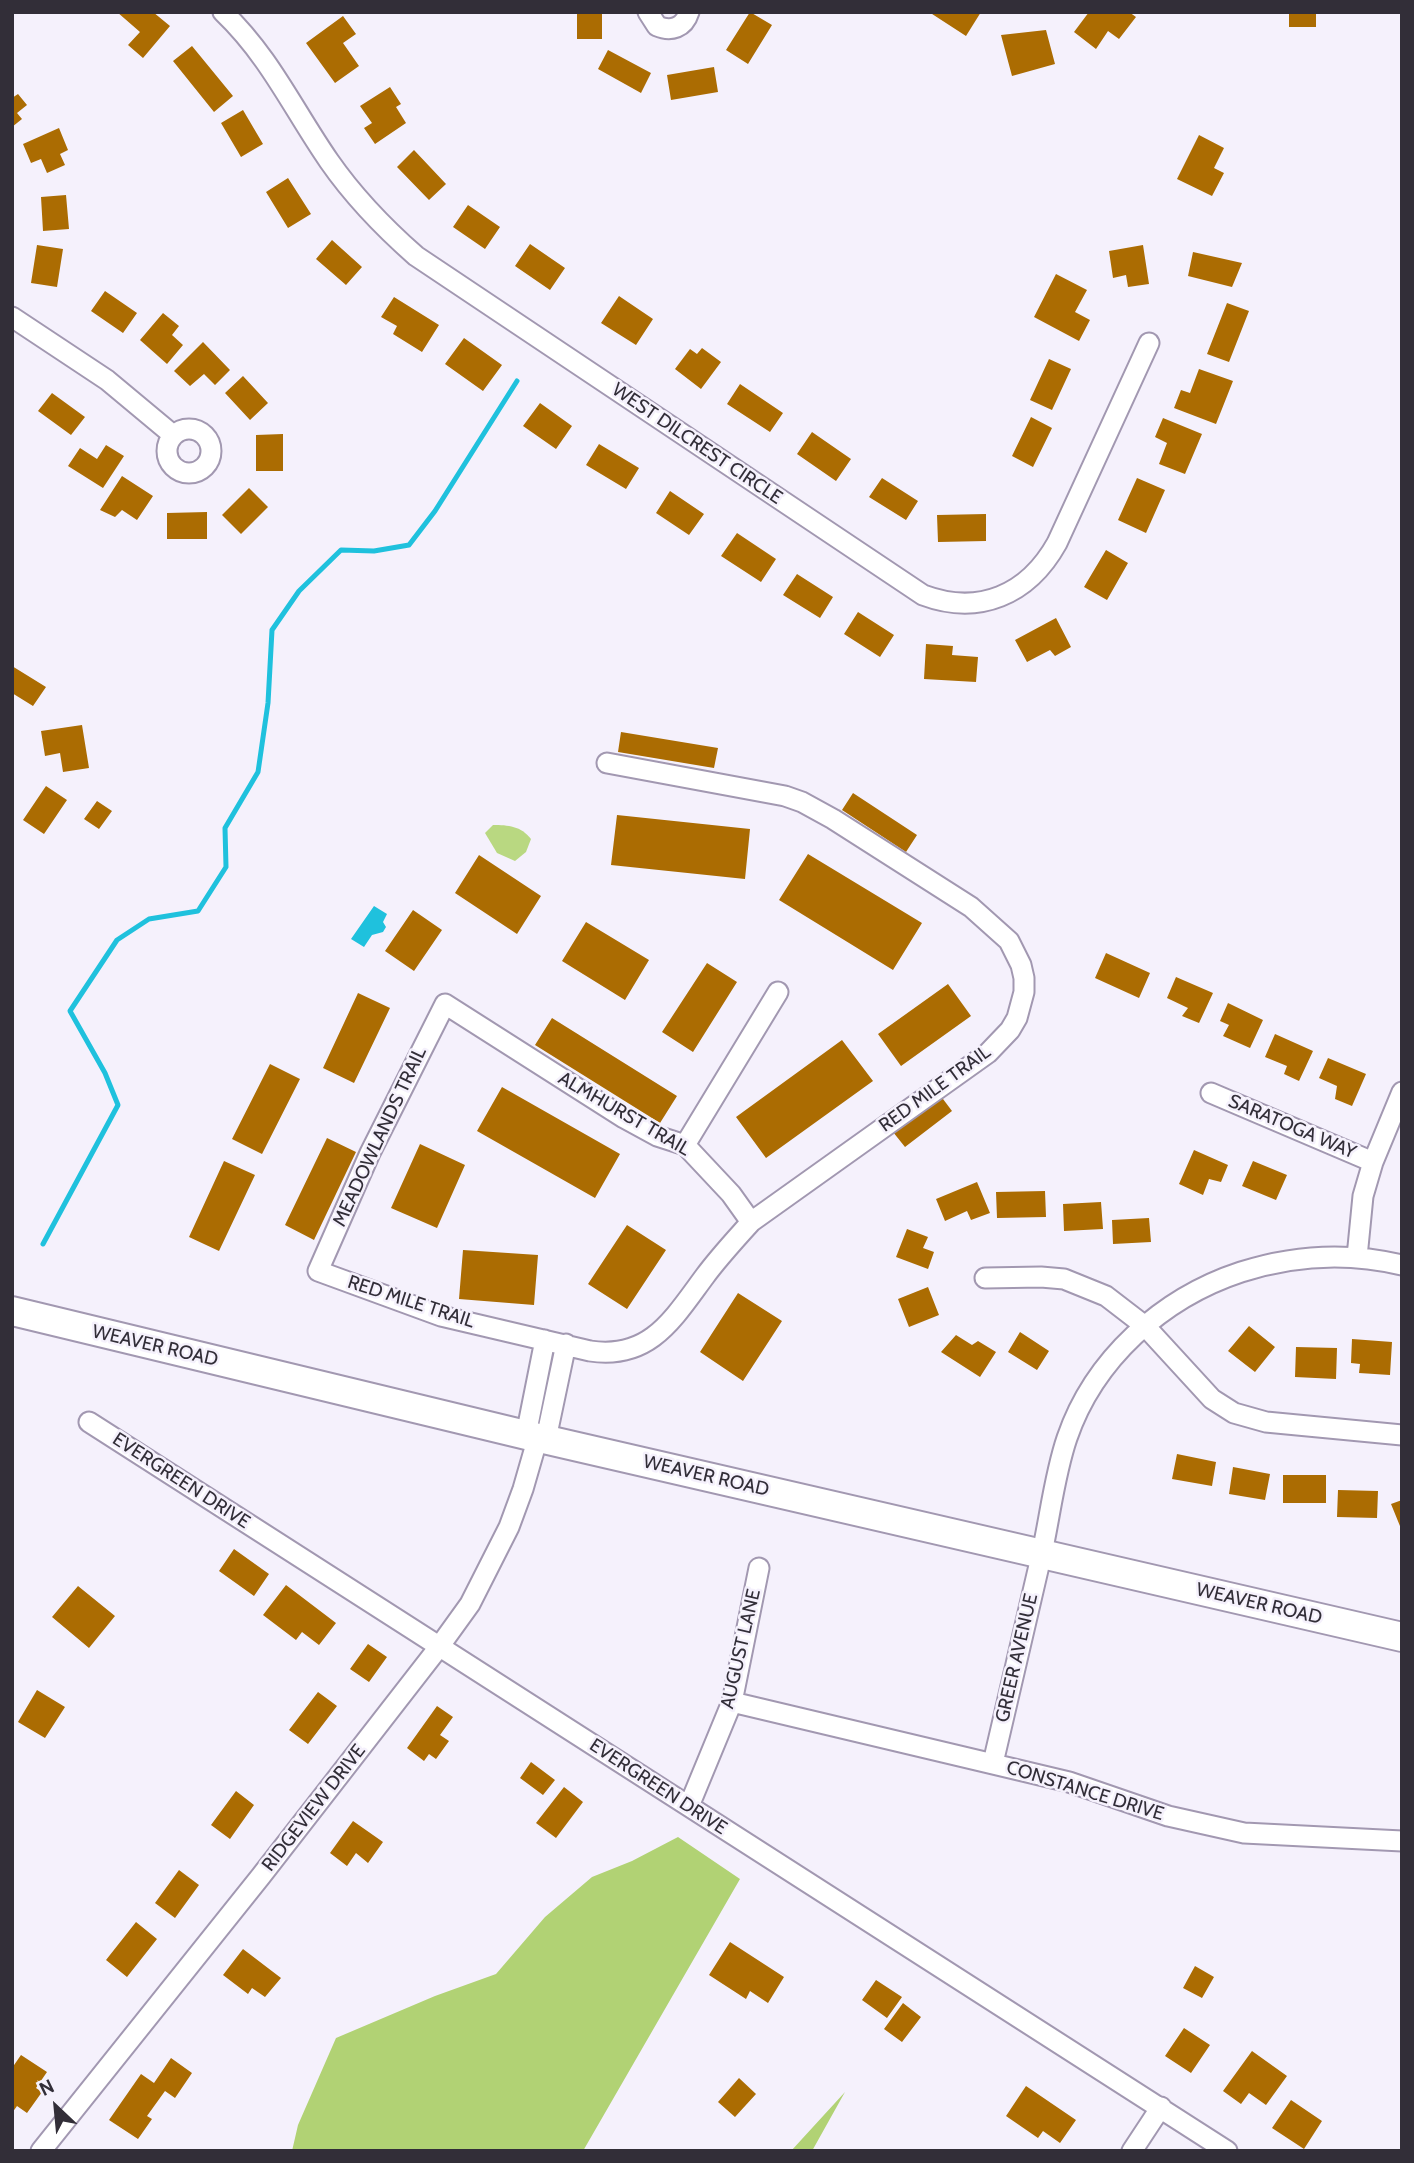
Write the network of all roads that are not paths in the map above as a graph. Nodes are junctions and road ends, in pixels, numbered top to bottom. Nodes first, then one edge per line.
1 (223, 12) edge
2 (648, 12) edge
3 (689, 12) edge
4 (12, 317) edge
5 (1149, 343) dead end
6 (173, 435) dead end
7 (607, 763) dead end
8 (778, 992) dead end
9 (444, 1004) joint
10 (1402, 1092) edge
11 (1211, 1093) dead end
12 (685, 1145) junction
13 (1373, 1162) junction
14 (751, 1222) junction
15 (1357, 1257) junction
16 (1402, 1265) edge
17 (318, 1271) joint
18 (985, 1278) dead end
19 (12, 1311) edge
20 (1145, 1326) junction
21 (545, 1340) junction
22 (566, 1344) junction
23 (89, 1422) dead end
24 (1402, 1435) edge
25 (537, 1437) junction
26 (1042, 1554) junction
27 (759, 1568) dead end
28 (1402, 1637) edge
29 (439, 1647) junction
30 (732, 1702) junction
31 (993, 1763) junction
32 (689, 1806) junction
33 (1402, 1841) edge
34 (1161, 2107) junction
35 (41, 2151) edge
36 (1132, 2151) edge
37 (1227, 2151) edge

1 - 5 street, WEST DILCREST CIRCLE
2 - 3 street
4 - 6 street
7 - 14 street, RED MILE TRAIL
8 - 12 street
9 - 12 street, ALMHURST TRAIL
9 - 17 street, MEADOWLANDS TRAIL
10 - 13 street
11 - 13 street, SARATOGA WAY
12 - 14 street, ALMHURST TRAIL
13 - 15 street
14 - 22 street, RED MILE TRAIL
15 - 16 street, GREER AVENUE
15 - 20 street, GREER AVENUE
17 - 21 street, RED MILE TRAIL
18 - 20 street
19 - 25 main road, WEAVER ROAD
20 - 24 street
20 - 26 street, GREER AVENUE
21 - 22 street, RED MILE TRAIL
21 - 25 street
22 - 25 street
23 - 29 street, EVERGREEN DRIVE
25 - 26 main road, WEAVER ROAD
25 - 29 street, RIDGEVIEW DRIVE
26 - 28 main road, WEAVER ROAD
26 - 31 street, GREER AVENUE
27 - 30 street, AUGUST LANE
29 - 32 street, EVERGREEN DRIVE
29 - 35 street, RIDGEVIEW DRIVE
30 - 31 street, CONSTANCE DRIVE
30 - 32 street, AUGUST LANE
31 - 33 street, CONSTANCE DRIVE
32 - 34 street, EVERGREEN DRIVE
34 - 36 street
34 - 37 street, EVERGREEN DRIVE

